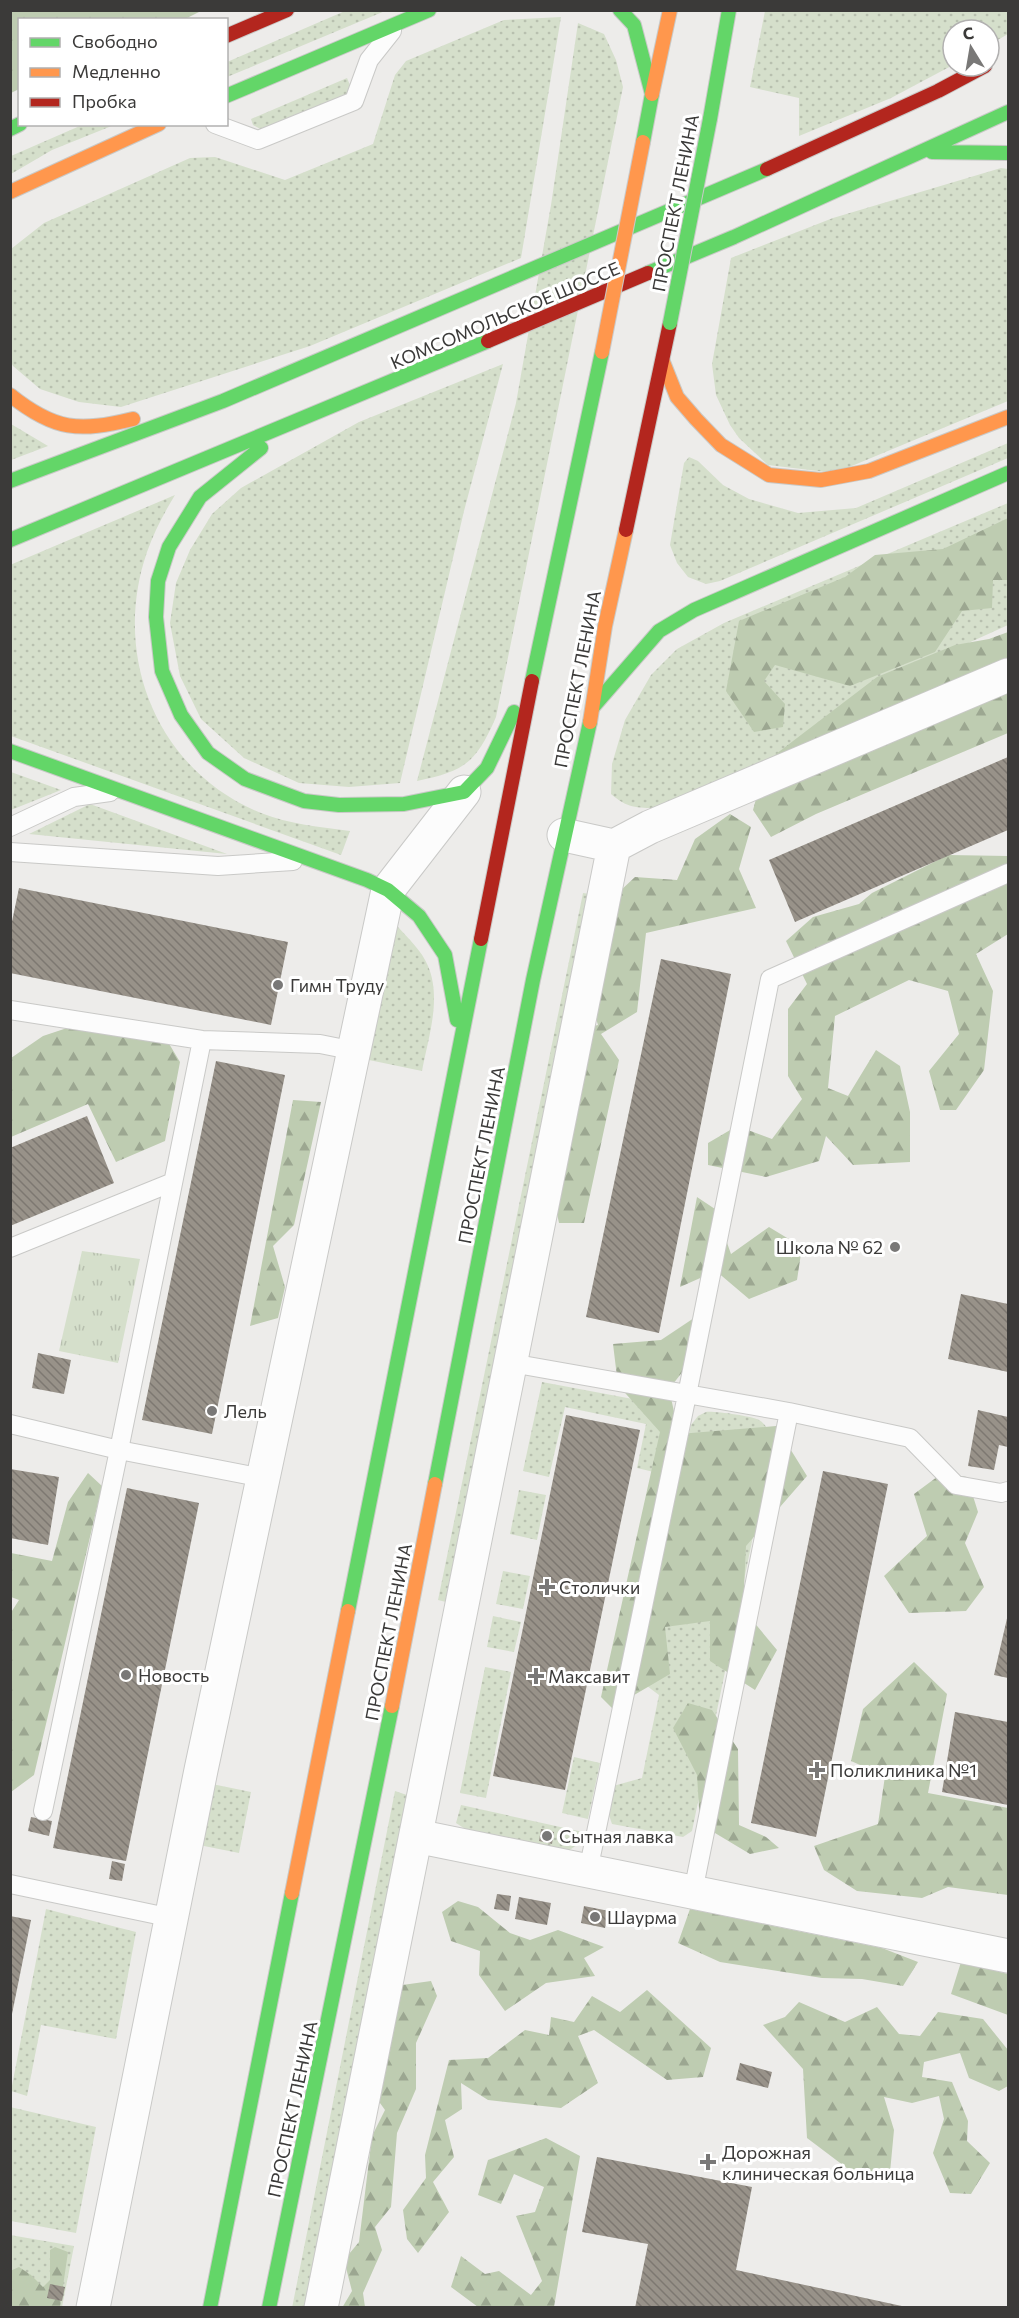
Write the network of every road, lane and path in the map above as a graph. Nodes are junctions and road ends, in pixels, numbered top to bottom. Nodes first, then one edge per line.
1 (287, 10) edge
2 (429, 10) edge
3 (620, 10) edge
4 (670, 10) edge
5 (729, 10) edge
6 (399, 22) junction
7 (228, 35) edge
8 (962, 78) edge
9 (652, 94) junction
10 (228, 95) edge
11 (1008, 112) edge
12 (154, 126) edge
13 (220, 126) edge
14 (924, 152) junction
15 (1008, 153) edge
16 (10, 192) edge
17 (663, 362) junction
18 (10, 395) edge
19 (223, 401) junction
20 (1008, 417) edge
21 (288, 426) junction
22 (1008, 472) edge
23 (10, 481) edge
24 (10, 540) edge
25 (534, 673) junction
26 (1008, 675) edge
27 (593, 707) junction
28 (10, 751) edge
29 (119, 790) junction
30 (464, 792) junction
31 (10, 827) edge
32 (564, 835) junction
33 (614, 846) junction
34 (10, 852) edge
35 (309, 860) junction
36 (1008, 873) edge
37 (388, 890) junction
38 (10, 1010) edge
39 (461, 1038) junction
40 (202, 1041) junction
41 (355, 1051) junction
42 (173, 1182) junction
43 (10, 1248) edge
44 (511, 1363) junction
45 (687, 1395) junction
46 (789, 1412) junction
47 (10, 1424) edge
48 (119, 1450) junction
49 (263, 1478) junction
50 (1008, 1491) edge
51 (43, 1811) dead end
52 (416, 1836) junction
53 (588, 1871) junction
54 (10, 1884) edge
55 (693, 1892) junction
56 (172, 1918) junction
57 (1008, 1956) edge
58 (93, 2307) edge
59 (210, 2307) edge
60 (269, 2307) edge
61 (321, 2307) edge

1 - 7 main road
2 - 6 main road
3 - 9 main road
4 - 9 main road
5 - 17 main road, ПРОСПЕКТ ЛЕНИНА, bridge
6 - 10 main road
6 - 13 lane
8 - 19 main road, КОМСОМОЛЬСКОЕ ШОССЕ
9 - 25 main road, bridge
11 - 14 main road, КОМСОМОЛЬСКОЕ ШОССЕ
12 - 16 main road
14 - 15 main road
14 - 21 main road, КОМСОМОЛЬСКОЕ ШОССЕ
17 - 20 main road
17 - 27 main road, ПРОСПЕКТ ЛЕНИНА
18 - 19 main road
19 - 23 main road, КОМСОМОЛЬСКОЕ ШОССЕ
21 - 24 main road, КОМСОМОЛЬСКОЕ ШОССЕ
21 - 30 main road
22 - 27 main road
25 - 30 main road
25 - 39 main road
26 - 33 street
27 - 32 main road, ПРОСПЕКТ ЛЕНИНА
28 - 29 main road
29 - 31 lane
29 - 35 main road
30 - 37 street
32 - 33 street
32 - 60 main road, ПРОСПЕКТ ЛЕНИНА
33 - 44 street
34 - 35 lane
35 - 37 main road
36 - 45 lane
37 - 39 main road
37 - 41 street
38 - 40 lane
39 - 59 main road
40 - 41 lane
40 - 42 lane
41 - 49 street
42 - 43 lane
42 - 48 lane
44 - 45 lane
44 - 52 street
45 - 46 lane
45 - 53 lane
46 - 50 lane
46 - 55 lane
47 - 48 lane
48 - 49 lane
48 - 51 lane
49 - 56 street
52 - 53 street
52 - 61 street
53 - 55 street
54 - 56 lane
55 - 57 street
56 - 58 street

